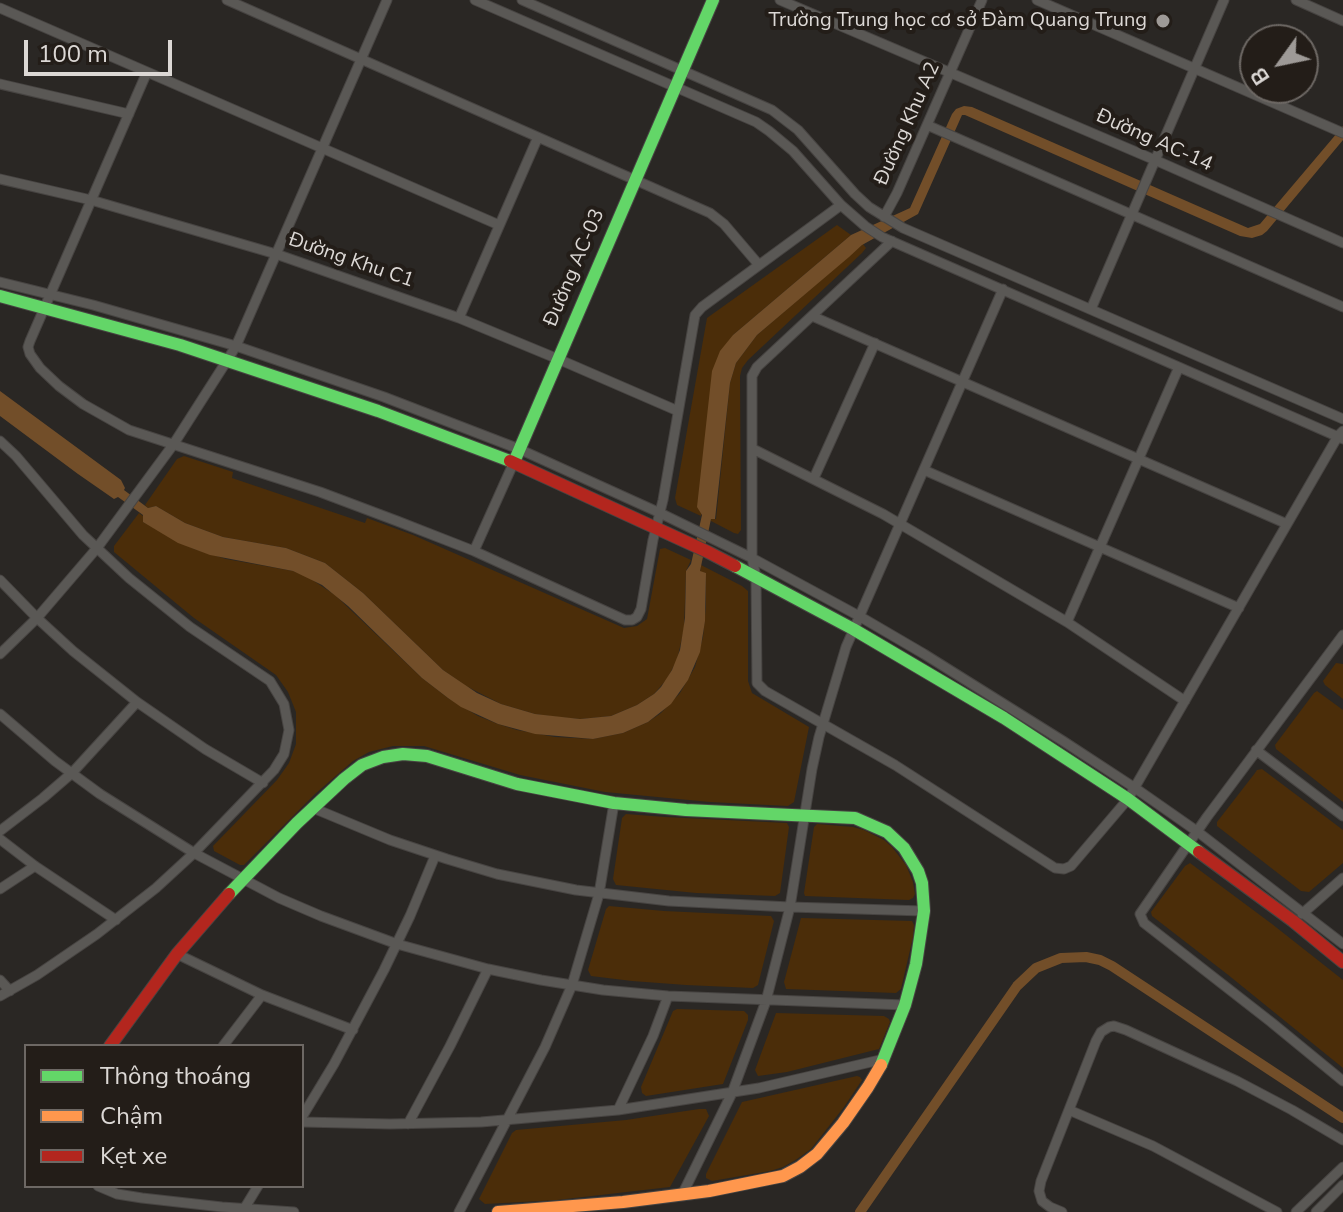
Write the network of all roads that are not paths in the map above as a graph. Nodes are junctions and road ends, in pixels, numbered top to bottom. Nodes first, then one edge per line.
1 (227, 0) edge
2 (387, 0) edge
3 (475, 0) edge
4 (522, 0) edge
5 (713, 0) edge
6 (780, 0) edge
7 (982, 0) edge
8 (1037, 0) edge
9 (1224, 0) edge
10 (1296, 0) edge
11 (0, 8) edge
12 (1343, 21) edge
13 (362, 60) junction
14 (1194, 69) junction
15 (682, 70) junction
16 (147, 72) junction
17 (950, 72) junction
18 (0, 84) edge
19 (675, 88) junction
20 (129, 114) junction
21 (927, 125) junction
22 (1338, 131) edge
23 (538, 137) junction
24 (323, 148) junction
25 (1155, 160) junction
26 (0, 179) edge
27 (635, 180) junction
28 (91, 200) junction
29 (841, 205) junction
30 (1131, 214) junction
31 (884, 217) junction
32 (499, 225) junction
33 (887, 239) junction
34 (1343, 243) edge
35 (276, 254) junction
36 (759, 265) junction
37 (0, 282) edge
38 (1003, 289) junction
39 (51, 295) junction
40 (0, 296) edge
41 (45, 307) junction
42 (1343, 307) edge
43 (1091, 309) junction
44 (812, 316) junction
45 (459, 318) junction
46 (875, 343) junction
47 (236, 346) junction
48 (228, 359) junction
49 (558, 359) junction
50 (1179, 367) junction
51 (962, 381) junction
52 (678, 411) junction
53 (1343, 419) edge
54 (1341, 435) edge
55 (0, 441) edge
56 (173, 445) junction
57 (519, 449) junction
58 (753, 449) junction
59 (1138, 459) junction
60 (514, 462) junction
61 (924, 470) junction
62 (814, 478) junction
63 (660, 513) junction
64 (899, 524) junction
65 (1287, 524) junction
66 (657, 527) junction
67 (1100, 547) junction
68 (97, 548) junction
69 (474, 551) junction
70 (752, 558) junction
71 (756, 577) junction
72 (0, 580) edge
73 (1239, 608) junction
74 (859, 616) junction
75 (37, 618) junction
76 (1067, 622) junction
77 (853, 629) junction
78 (1343, 635) edge
79 (1338, 650) edge
80 (0, 654) edge
81 (1185, 701) junction
82 (137, 702) junction
83 (0, 714) edge
84 (823, 724) junction
85 (1256, 750) junction
86 (72, 773) junction
87 (263, 783) junction
88 (1132, 794) junction
89 (614, 803) junction
90 (313, 808) junction
91 (803, 815) junction
92 (1343, 816) edge
93 (0, 831) edge
94 (1194, 838) junction
95 (0, 839) edge
96 (194, 853) junction
97 (435, 856) junction
98 (35, 866) junction
99 (1343, 878) edge
100 (242, 879) junction
101 (0, 889) edge
102 (599, 894) junction
103 (790, 907) junction
104 (924, 911) junction
105 (1303, 912) junction
106 (116, 920) junction
107 (1293, 921) junction
108 (397, 944) junction
109 (1343, 944) edge
110 (177, 954) junction
111 (1343, 962) edge
112 (488, 969) junction
113 (0, 980) edge
114 (572, 985) junction
115 (5, 994) edge
116 (262, 995) junction
117 (668, 996) junction
118 (766, 1001) junction
119 (905, 1005) junction
120 (353, 1030) junction
121 (111, 1044) edge
122 (225, 1044) edge
123 (884, 1059) junction
124 (1343, 1081) edge
125 (732, 1093) junction
126 (618, 1110) junction
127 (1069, 1110) junction
128 (304, 1116) edge
129 (304, 1119) edge
130 (508, 1121) junction
131 (408, 1124) junction
132 (1343, 1140) edge
133 (1343, 1167) edge
134 (1343, 1185) edge
135 (104, 1188) edge
136 (257, 1188) edge
137 (682, 1195) junction
138 (244, 1209) junction
139 (294, 1212) edge
140 (459, 1212) edge
141 (498, 1212) edge
142 (1062, 1212) edge
143 (1277, 1212) edge
144 (1296, 1212) edge
145 (1316, 1212) edge

1 - 13 street
2 - 13 street
3 - 19 street
4 - 15 street
5 - 15 street, Đường AC-03
6 - 17 street, Đường AC-14
7 - 17 street, Đường Khu A2
8 - 14 street
9 - 14 street
10 - 12 street
11 - 16 street
13 - 23 street
13 - 24 street
14 - 22 street
14 - 25 street
15 - 19 street, Đường AC-03
15 - 31 street
16 - 20 street
16 - 24 street
17 - 21 street, Đường Khu A2
17 - 25 street, Đường AC-14
18 - 20 street
19 - 27 street, Đường AC-03
19 - 29 street
20 - 28 street
21 - 30 street
21 - 31 street, Đường Khu A2
23 - 27 street
23 - 32 street
24 - 32 street
24 - 35 street
25 - 30 street
25 - 34 street, Đường AC-14
26 - 28 street, Đường Khu C1
27 - 36 street
27 - 49 street, Đường AC-03
28 - 35 street, Đường Khu C1
28 - 39 street
29 - 33 street
29 - 36 street
30 - 42 street
30 - 43 street
31 - 43 street
32 - 45 street
33 - 38 street
33 - 44 street
35 - 45 street, Đường Khu C1
35 - 47 street
36 - 52 street
37 - 39 street
38 - 50 street
38 - 51 street
39 - 41 street
39 - 47 street
40 - 41 street
41 - 48 street
41 - 56 street
43 - 53 street
44 - 46 street
44 - 58 street
45 - 49 street, Đường Khu C1
46 - 51 street
46 - 62 street
47 - 48 street
47 - 57 street
48 - 56 street
48 - 60 street
49 - 52 street, Đường Khu C1
49 - 57 street, Đường AC-03
50 - 54 street
50 - 59 street
51 - 59 street
51 - 61 street
52 - 63 street
54 - 65 street
55 - 68 street
56 - 68 street
56 - 69 street
57 - 60 street, Đường AC-03
57 - 63 street
58 - 62 street
58 - 70 street
59 - 65 street
59 - 67 street
60 - 66 street
60 - 69 street, Đường AC-03
61 - 64 street
61 - 67 street
62 - 64 street
63 - 66 street
63 - 70 street
64 - 74 street
64 - 76 street
65 - 73 street
66 - 69 street
66 - 71 street
67 - 73 street
67 - 76 street
68 - 75 street
68 - 87 street
70 - 71 street
70 - 74 street
71 - 77 street
71 - 84 street
72 - 75 street
73 - 81 street
74 - 77 street
74 - 88 street
75 - 80 street
75 - 82 street
76 - 81 street
77 - 84 street
77 - 88 street
78 - 79 street
79 - 85 street
81 - 88 street
82 - 86 street
82 - 87 street
83 - 86 street
84 - 88 street
84 - 91 street
85 - 92 street
85 - 94 street
86 - 93 street
86 - 96 street
87 - 96 street
88 - 94 street
89 - 90 street
89 - 91 street
89 - 102 street
90 - 97 street
90 - 100 street
91 - 103 street
91 - 104 street
94 - 105 street
94 - 107 street
94 - 124 street
95 - 98 street
96 - 100 street
96 - 106 street
97 - 102 street
97 - 108 street
98 - 101 street
98 - 106 street
99 - 105 street
100 - 108 street
100 - 110 street
102 - 103 street
102 - 114 street
103 - 104 street
103 - 118 street
104 - 119 street
105 - 107 street
105 - 109 street
106 - 115 street
107 - 111 street
108 - 112 street
108 - 120 street
110 - 116 street
110 - 121 street
112 - 114 street
112 - 131 street
113 - 115 street
114 - 117 street
114 - 130 street
116 - 120 street
116 - 122 street
117 - 118 street
117 - 126 street
118 - 119 street
118 - 125 street
119 - 123 street
120 - 128 street
123 - 125 street
123 - 137 street
125 - 126 street
125 - 137 street
126 - 130 street
127 - 132 street
127 - 142 street
127 - 143 street
129 - 131 street
130 - 131 street
130 - 140 street
133 - 144 street
134 - 145 street
135 - 138 street
136 - 138 street
137 - 141 street
138 - 139 street

